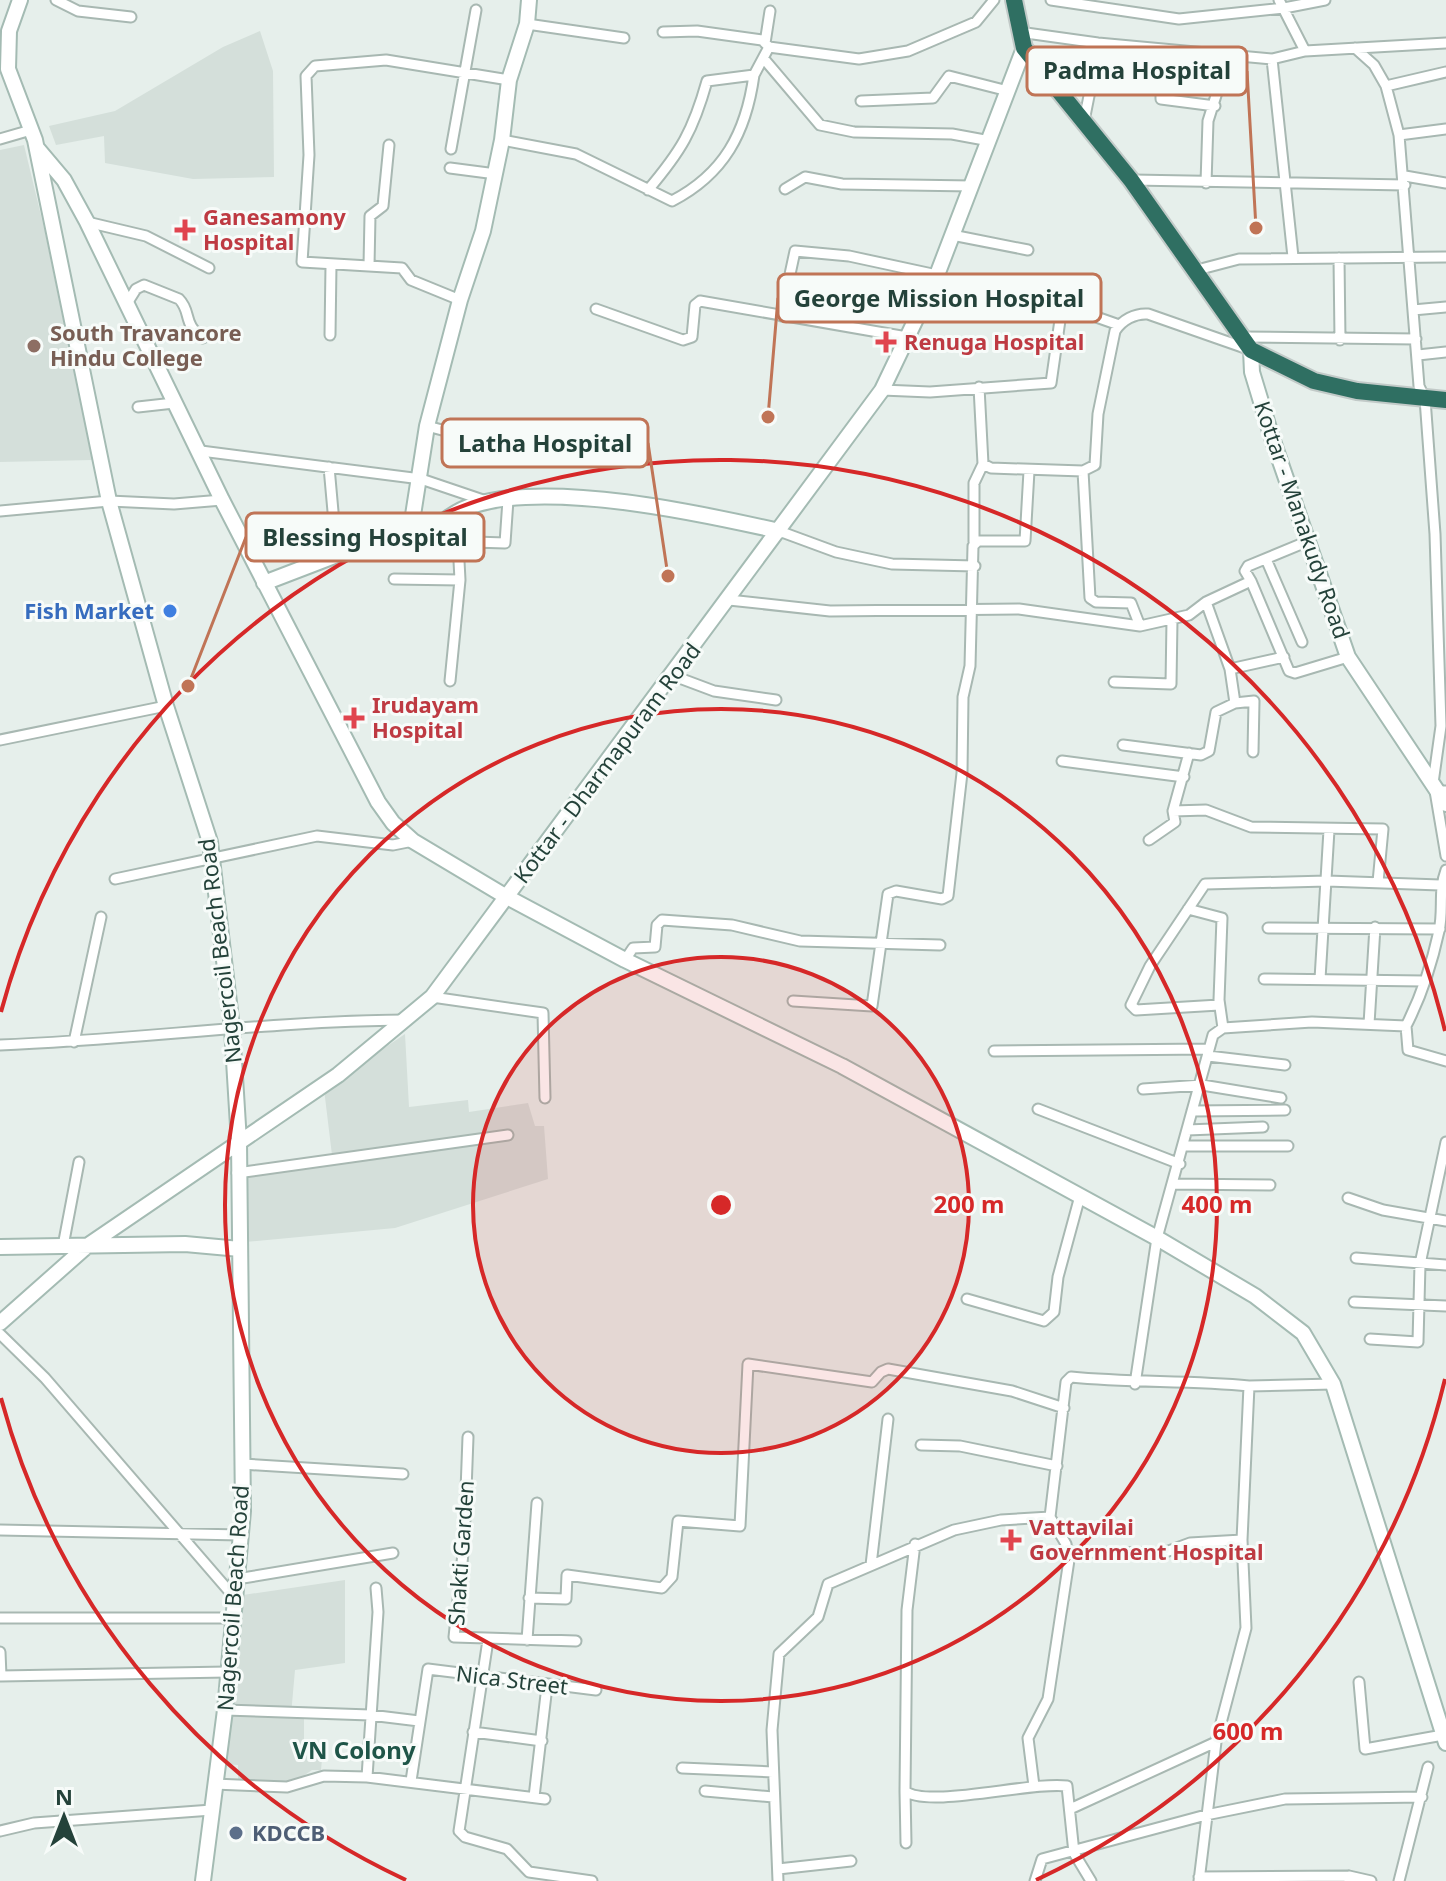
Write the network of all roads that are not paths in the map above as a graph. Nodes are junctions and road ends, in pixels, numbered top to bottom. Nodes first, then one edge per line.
1 (20, 0) edge
2 (56, 0) edge
3 (529, 0) edge
4 (994, 0) edge
5 (1014, 0) edge
6 (1051, 0) edge
7 (1325, 0) edge
8 (1282, 4) edge
9 (476, 10) dead end
10 (770, 11) dead end
11 (131, 17) dead end
12 (527, 24) junction
13 (663, 32) dead end
14 (624, 38) dead end
15 (1021, 40) junction
16 (1446, 43) edge
17 (767, 45) junction
18 (1355, 48) junction
19 (1305, 51) junction
20 (1220, 56) junction
21 (764, 59) junction
22 (1272, 59) junction
23 (1446, 72) edge
24 (464, 73) junction
25 (754, 75) junction
26 (1046, 76) junction
27 (1093, 76) junction
28 (509, 80) junction
29 (1386, 86) junction
30 (1008, 91) junction
31 (861, 101) dead end
32 (1215, 106) junction
33 (1084, 121) junction
34 (1446, 129) edge
35 (31, 130) junction
36 (1399, 135) junction
37 (0, 139) edge
38 (502, 140) junction
39 (990, 141) junction
40 (389, 145) dead end
41 (37, 148) junction
42 (451, 149) dead end
43 (450, 168) dead end
44 (496, 174) junction
45 (1131, 180) junction
46 (1405, 181) junction
47 (1446, 182) edge
48 (1206, 183) junction
49 (1284, 183) junction
50 (972, 186) junction
51 (785, 189) dead end
52 (648, 190) junction
53 (87, 222) junction
54 (952, 235) junction
55 (1028, 250) dead end
56 (1293, 257) junction
57 (1446, 257) edge
58 (1339, 258) junction
59 (1409, 258) junction
60 (331, 265) junction
61 (369, 266) junction
62 (209, 268) dead end
63 (1197, 270) junction
64 (937, 275) junction
65 (460, 300) junction
66 (126, 305) junction
67 (1446, 307) edge
68 (596, 309) dead end
69 (1413, 310) junction
70 (781, 316) junction
71 (1119, 325) junction
72 (330, 335) dead end
73 (907, 337) junction
74 (203, 338) dead end
75 (1416, 339) junction
76 (1340, 340) junction
77 (1246, 344) junction
78 (1446, 352) edge
79 (1418, 355) junction
80 (979, 387) junction
81 (882, 390) junction
82 (1425, 399) junction
83 (1446, 400) edge
84 (174, 403) junction
85 (138, 407) dead end
86 (427, 426) junction
87 (487, 442) dead end
88 (201, 451) junction
89 (983, 464) junction
90 (329, 467) junction
91 (1029, 471) junction
92 (1083, 471) junction
93 (421, 479) junction
94 (222, 500) junction
95 (508, 500) junction
96 (109, 501) junction
97 (489, 502) junction
98 (0, 511) edge
99 (779, 531) junction
100 (444, 541) dead end
101 (458, 542) junction
102 (974, 542) junction
103 (1306, 542) junction
104 (408, 547) junction
105 (337, 556) junction
106 (1266, 559) junction
107 (975, 566) junction
108 (394, 579) dead end
109 (460, 580) junction
110 (1251, 581) junction
111 (264, 583) junction
112 (729, 600) junction
113 (1206, 602) junction
114 (1442, 606) edge
115 (974, 607) junction
116 (1172, 620) junction
117 (1140, 626) junction
118 (1302, 642) dead end
119 (1284, 657) junction
120 (1348, 657) junction
121 (1442, 664) edge
122 (1230, 669) junction
123 (674, 676) junction
124 (450, 681) dead end
125 (1114, 682) dead end
126 (776, 700) dead end
127 (1235, 703) junction
128 (166, 706) junction
129 (1444, 726) edge
130 (0, 740) edge
131 (1123, 745) dead end
132 (1253, 752) dead end
133 (1189, 753) junction
134 (1062, 761) dead end
135 (1184, 777) junction
136 (1438, 789) edge
137 (1446, 804) edge
138 (1173, 811) junction
139 (1329, 830) junction
140 (1149, 840) dead end
141 (413, 841) junction
142 (1446, 856) edge
143 (212, 860) junction
144 (1446, 870) edge
145 (115, 879) dead end
146 (1327, 881) junction
147 (1378, 882) junction
148 (1440, 885) junction
149 (505, 896) junction
150 (1188, 909) junction
151 (101, 917) dead end
152 (1322, 927) junction
153 (1375, 927) junction
154 (1268, 928) dead end
155 (1440, 929) junction
156 (940, 945) dead end
157 (881, 946) junction
158 (625, 960) junction
159 (1264, 979) dead end
160 (1320, 979) junction
161 (1370, 980) junction
162 (1424, 981) junction
163 (432, 997) junction
164 (793, 1001) dead end
165 (1219, 1005) junction
166 (408, 1020) junction
167 (1369, 1024) junction
168 (1406, 1026) junction
169 (232, 1028) junction
170 (1223, 1028) junction
171 (74, 1042) junction
172 (0, 1045) edge
173 (994, 1051) dead end
174 (1209, 1053) junction
175 (1446, 1061) edge
176 (1285, 1065) dead end
177 (1202, 1085) junction
178 (1143, 1089) dead end
179 (545, 1098) dead end
180 (1281, 1098) dead end
181 (1038, 1109) dead end
182 (1285, 1110) dead end
183 (1192, 1111) junction
184 (1263, 1127) dead end
185 (1187, 1130) junction
186 (508, 1135) dead end
187 (239, 1142) junction
188 (1446, 1142) edge
189 (1184, 1146) junction
190 (1288, 1146) dead end
191 (79, 1162) dead end
192 (1180, 1164) junction
193 (237, 1173) junction
194 (1173, 1184) junction
195 (1270, 1185) dead end
196 (1080, 1196) junction
197 (1348, 1198) dead end
198 (1428, 1218) junction
199 (1446, 1221) edge
200 (1157, 1238) junction
201 (63, 1246) junction
202 (87, 1246) junction
203 (0, 1247) edge
204 (240, 1249) junction
205 (1356, 1258) dead end
206 (1420, 1264) junction
207 (1446, 1265) edge
208 (967, 1299) dead end
209 (1354, 1302) dead end
210 (1416, 1305) junction
211 (1446, 1306) edge
212 (0, 1323) edge
213 (0, 1334) edge
214 (1370, 1339) dead end
215 (1135, 1384) junction
216 (1333, 1384) junction
217 (1249, 1386) junction
218 (1064, 1408) junction
219 (888, 1419) dead end
220 (468, 1437) dead end
221 (921, 1445) dead end
222 (242, 1464) junction
223 (1057, 1466) junction
224 (403, 1474) dead end
225 (537, 1503) dead end
226 (1050, 1517) junction
227 (0, 1530) edge
228 (181, 1535) junction
229 (241, 1535) junction
230 (1242, 1540) junction
231 (915, 1544) junction
232 (1069, 1552) junction
233 (393, 1553) dead end
234 (871, 1565) junction
235 (237, 1579) junction
236 (376, 1588) dead end
237 (235, 1598) junction
238 (529, 1598) junction
239 (0, 1618) edge
240 (233, 1618) junction
241 (488, 1640) junction
242 (527, 1640) junction
243 (576, 1641) dead end
244 (0, 1652) edge
245 (227, 1672) junction
246 (483, 1676) junction
247 (1359, 1682) dead end
248 (547, 1686) junction
249 (596, 1690) dead end
250 (225, 1710) junction
251 (1442, 1714) edge
252 (370, 1715) junction
253 (419, 1721) junction
254 (473, 1732) junction
255 (1445, 1739) edge
256 (542, 1741) junction
257 (1216, 1742) junction
258 (1428, 1767) dead end
259 (682, 1768) dead end
260 (773, 1772) junction
261 (367, 1777) junction
262 (411, 1781) junction
263 (214, 1784) junction
264 (1034, 1786) junction
265 (463, 1787) junction
266 (705, 1791) dead end
267 (905, 1791) junction
268 (534, 1797) junction
269 (773, 1797) junction
270 (1422, 1797) junction
271 (545, 1799) dead end
272 (1070, 1809) junction
273 (212, 1810) junction
274 (1206, 1815) junction
275 (0, 1831) edge
276 (906, 1843) dead end
277 (1074, 1853) junction
278 (851, 1861) dead end
279 (778, 1869) junction
280 (1199, 1879) edge
281 (1349, 1879) edge
282 (203, 1881) edge
283 (592, 1881) edge
284 (778, 1881) edge
285 (1035, 1881) edge
286 (1091, 1881) edge
287 (1371, 1881) edge
288 (1399, 1881) edge

1 - 35 main road, Nagercoil Beach Road
2 - 11 street
3 - 12 main road
4 - 17 street
5 - 15 highway
6 - 8 street
7 - 8 street
8 - 19 street
9 - 24 street
10 - 17 street
12 - 14 street
12 - 28 main road
13 - 17 street
15 - 20 street
15 - 26 highway
15 - 30 main road, Kottar - Dharmapuram Road
16 - 18 street
17 - 21 street
18 - 19 street
18 - 29 street
19 - 22 street
20 - 22 street
20 - 32 street
21 - 25 street
21 - 39 street
22 - 49 street
23 - 29 street
24 - 28 street
24 - 42 street
24 - 60 street
25 - 52 street
25 - 52 street
26 - 27 street
26 - 33 highway
27 - 32 street
27 - 33 street
28 - 38 main road
29 - 36 street
30 - 31 street
30 - 39 main road, Kottar - Dharmapuram Road
32 - 48 street
33 - 45 highway
34 - 36 street
35 - 37 street
35 - 41 main road, Nagercoil Beach Road
36 - 46 street
38 - 44 main road
38 - 52 street
39 - 50 main road, Kottar - Dharmapuram Road
40 - 61 street
41 - 53 main road
41 - 96 main road, Nagercoil Beach Road
43 - 44 street
44 - 65 main road
45 - 48 street
45 - 63 highway
46 - 47 street
46 - 49 street
46 - 59 street
48 - 49 street
49 - 56 street
50 - 51 street
50 - 54 main road, Kottar - Dharmapuram Road
53 - 62 street
53 - 66 main road
54 - 55 street
54 - 64 main road, Kottar - Dharmapuram Road
56 - 58 street
56 - 63 street
57 - 59 street
58 - 59 street
58 - 76 street
59 - 69 street
60 - 61 street
60 - 72 street
61 - 65 street
63 - 77 highway
64 - 70 street
64 - 73 main road, Kottar - Dharmapuram Road
65 - 86 main road
66 - 74 street
66 - 84 main road
67 - 69 street
68 - 70 street
69 - 75 street
70 - 73 street
71 - 77 street
71 - 80 street
71 - 92 street
73 - 81 main road, Kottar - Dharmapuram Road
75 - 76 street
75 - 79 street
76 - 77 street
77 - 82 highway
77 - 103 main road, Kottar - Manakudy Road
78 - 79 street
79 - 82 street
80 - 81 street
80 - 89 street
81 - 99 main road, Kottar - Dharmapuram Road
82 - 83 highway
82 - 114 street
84 - 85 street
84 - 88 main road
86 - 87 street
86 - 93 main road
88 - 90 street
88 - 94 main road
89 - 91 street
89 - 102 street
90 - 93 street
90 - 105 street
91 - 92 street
91 - 102 street
92 - 117 street
93 - 97 street
93 - 104 main road
94 - 96 street
94 - 111 main road
95 - 97 main road
95 - 99 main road
95 - 101 street
96 - 98 street
96 - 128 main road, Nagercoil Beach Road
97 - 104 main road
99 - 107 street
99 - 112 main road, Kottar - Dharmapuram Road
100 - 101 street
101 - 109 street
102 - 107 street
103 - 106 street
103 - 120 main road, Kottar - Manakudy Road
104 - 105 main road
105 - 111 main road
106 - 110 street
106 - 118 street
107 - 115 street
108 - 109 street
109 - 124 street
110 - 113 street
110 - 119 street
111 - 141 main road
112 - 115 street
112 - 123 main road, Kottar - Dharmapuram Road
113 - 116 street
113 - 122 street
114 - 121 street
115 - 117 street
115 - 157 street
116 - 117 street
116 - 125 street
119 - 120 street
119 - 122 street
120 - 136 main road, Kottar - Manakudy Road
121 - 129 street
122 - 127 street
123 - 126 street
123 - 149 main road, Kottar - Dharmapuram Road
127 - 132 street
127 - 133 street
128 - 130 street
128 - 143 main road, Nagercoil Beach Road
129 - 136 street
131 - 133 street
133 - 135 street
134 - 135 street
135 - 138 street
136 - 137 main road, Kottar - Manakudy Road
136 - 142 street
138 - 139 street
138 - 140 street
139 - 146 street
139 - 147 street
141 - 143 street
141 - 149 main road
143 - 145 street
143 - 169 main road, Nagercoil Beach Road
144 - 148 street
146 - 147 street
146 - 150 street
146 - 152 street
147 - 148 street
148 - 155 street
149 - 158 main road
149 - 163 main road, Kottar - Dharmapuram Road
150 - 165 street
150 - 165 street
151 - 171 street
152 - 153 street
152 - 154 street
152 - 160 street
153 - 155 street
153 - 161 street
155 - 162 street
156 - 157 street
157 - 158 street
157 - 164 street
158 - 196 main road
159 - 160 street
160 - 161 street
161 - 162 street
161 - 167 street
162 - 168 street
163 - 166 main road, Kottar - Dharmapuram Road
163 - 179 street
165 - 170 street
166 - 169 street
166 - 187 main road, Kottar - Dharmapuram Road
167 - 168 street
167 - 170 street
168 - 175 street
169 - 171 street
169 - 187 main road, Nagercoil Beach Road
170 - 174 street
171 - 172 street
173 - 174 street
174 - 176 street
174 - 177 street
177 - 178 street
177 - 180 street
177 - 183 street
181 - 192 street
182 - 183 street
183 - 185 street
184 - 185 street
185 - 189 street
186 - 193 street
187 - 193 main road, Nagercoil Beach Road
187 - 202 main road, Kottar - Dharmapuram Road
188 - 198 street
189 - 190 street
189 - 192 street
191 - 201 street
192 - 194 street
193 - 204 main road, Nagercoil Beach Road
194 - 195 street
194 - 200 street
196 - 200 main road
196 - 208 street
197 - 198 street
198 - 199 street
198 - 206 street
200 - 215 street
200 - 216 main road
201 - 202 main road
201 - 203 main road
202 - 204 main road
202 - 212 main road, Kottar - Dharmapuram Road
204 - 222 main road, Nagercoil Beach Road
205 - 206 street
206 - 207 street
206 - 210 street
209 - 210 street
210 - 211 street
210 - 214 street
213 - 228 street
215 - 217 street
215 - 218 street
216 - 217 street
216 - 251 main road
217 - 230 street
218 - 223 street
218 - 238 street
219 - 234 street
220 - 241 street, Shakti Garden
221 - 223 street
222 - 224 street
222 - 229 main road, Nagercoil Beach Road
223 - 226 street
225 - 238 street
226 - 231 street
226 - 232 street
227 - 228 street
228 - 229 street
228 - 237 street
229 - 235 main road, Nagercoil Beach Road
230 - 232 street
230 - 257 street
231 - 234 street
231 - 267 street
232 - 264 street
233 - 235 street
234 - 260 street
235 - 237 main road, Nagercoil Beach Road
236 - 252 street
237 - 240 main road, Nagercoil Beach Road
238 - 242 street
239 - 240 street
240 - 245 main road, Nagercoil Beach Road
241 - 242 street
241 - 246 street
242 - 243 street
244 - 245 street
245 - 250 main road, Nagercoil Beach Road
246 - 248 street, Nica Street
246 - 253 street, Nica Street
246 - 254 street
247 - 255 street
248 - 249 street, Nica Street
248 - 256 street
250 - 252 street
250 - 263 main road, Nagercoil Beach Road
251 - 255 main road
252 - 253 street
252 - 261 street
253 - 262 street
254 - 256 street
254 - 265 street
256 - 268 street
257 - 272 street
257 - 274 street
258 - 270 street
259 - 260 street
260 - 269 street
261 - 262 street
261 - 263 street
262 - 265 street
263 - 273 main road, Nagercoil Beach Road
264 - 267 street
264 - 272 street
265 - 268 street
265 - 283 street
266 - 269 street
267 - 276 street
268 - 271 street
269 - 279 street
270 - 274 street
270 - 288 street
272 - 277 street
273 - 275 street
273 - 282 main road, Nagercoil Beach Road
274 - 277 street
274 - 280 street
277 - 285 street
277 - 286 street
278 - 279 street
279 - 284 street
280 - 281 street
281 - 287 street

